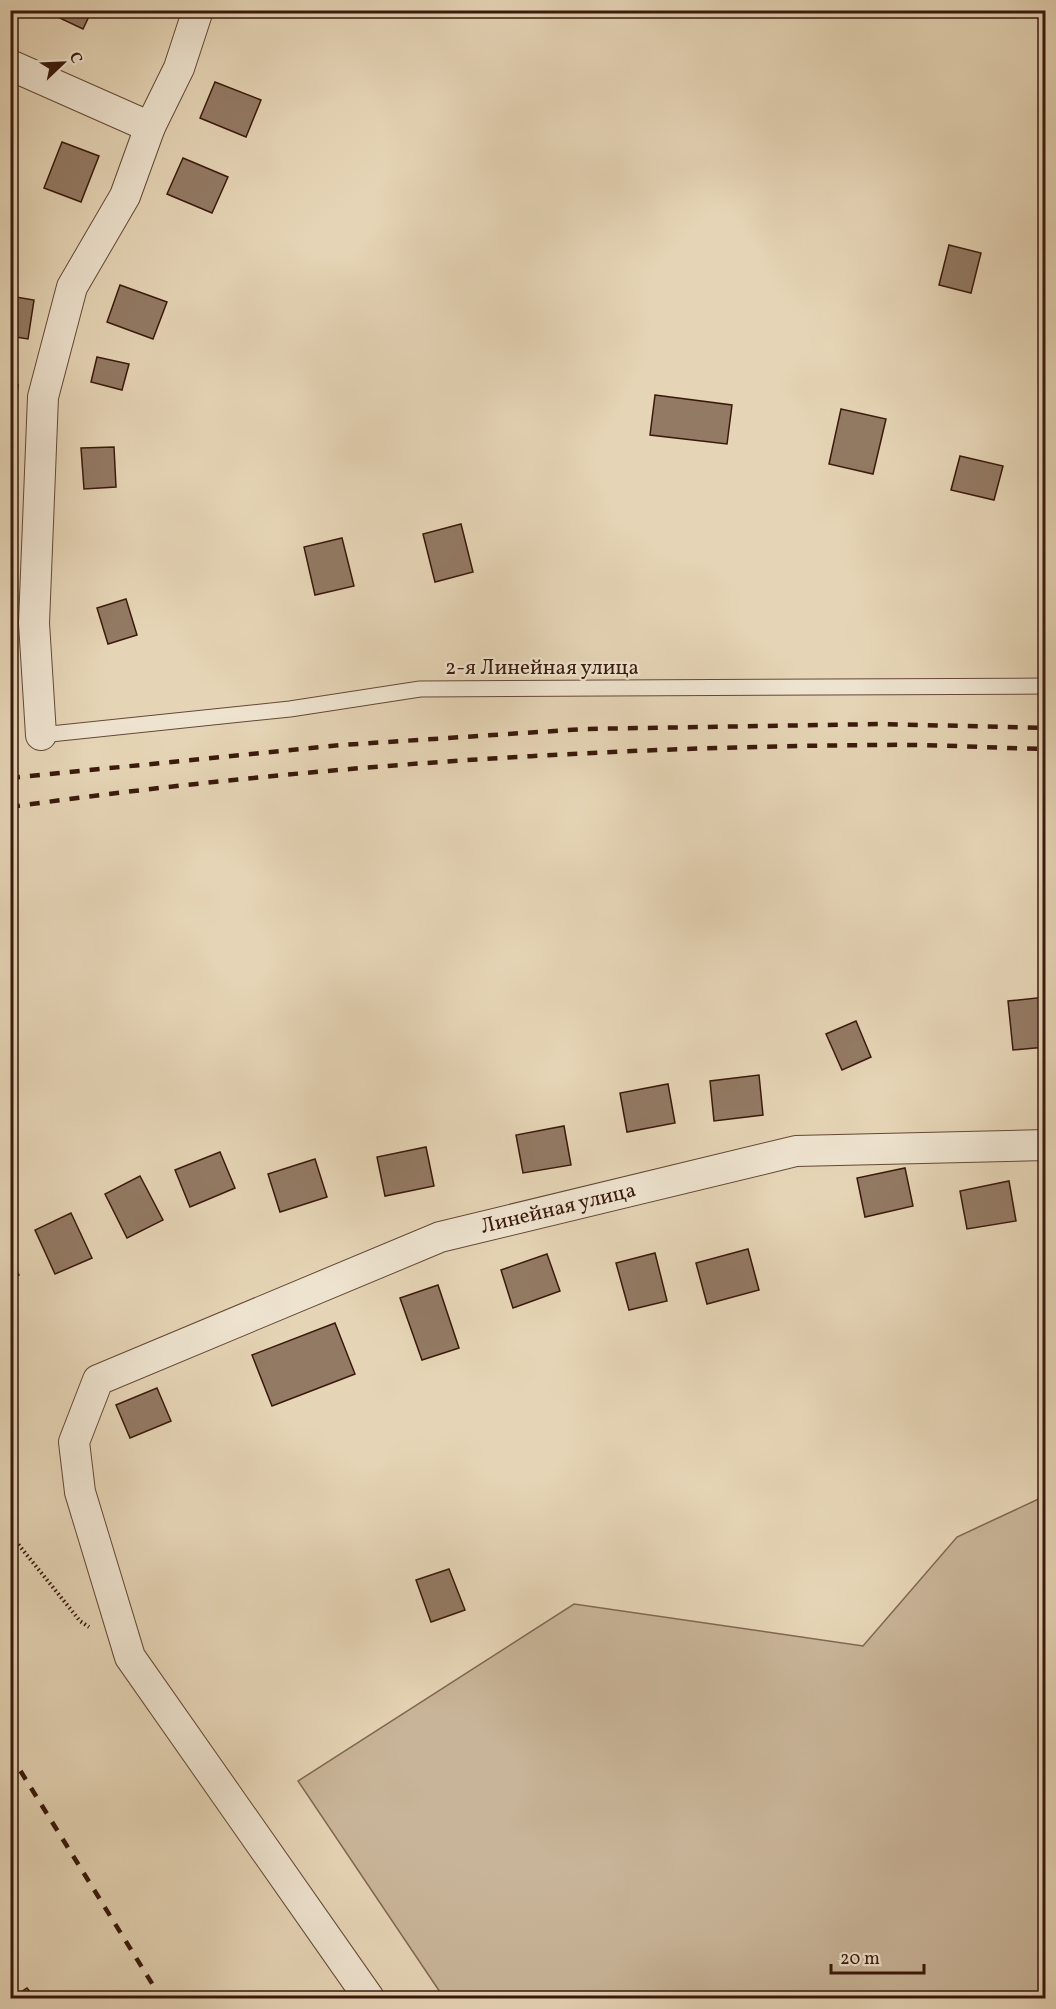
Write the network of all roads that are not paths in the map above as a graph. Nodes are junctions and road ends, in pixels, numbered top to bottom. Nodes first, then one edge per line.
1 (198, 10) edge
2 (10, 65) edge
3 (150, 127) junction
4 (1046, 686) edge
5 (41, 735) joint
6 (1046, 1144) edge
7 (369, 1998) edge

1 - 3 street
2 - 3 street
3 - 5 street
4 - 5 lane, 2-я Линейная улица
6 - 7 street, Линейная улица

